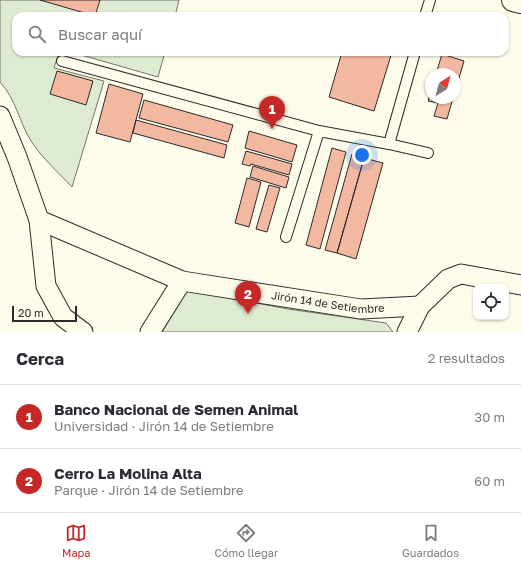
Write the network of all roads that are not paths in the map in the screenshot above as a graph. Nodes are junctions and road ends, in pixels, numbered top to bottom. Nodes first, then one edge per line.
1 (430, 0) edge
2 (513, 0) edge
3 (521, 2) edge
4 (426, 12) edge
5 (414, 56) edge
6 (62, 61) dead end
7 (0, 116) edge
8 (319, 131) junction
9 (389, 144) junction
10 (428, 153) dead end
11 (39, 220) junction
12 (286, 237) dead end
13 (182, 280) junction
14 (521, 285) edge
15 (420, 306) junction
16 (83, 332) edge
17 (150, 332) edge
18 (407, 332) edge

1 - 4 lane
2 - 3 main road
5 - 9 lane
6 - 8 lane
7 - 11 street
8 - 9 lane
8 - 12 lane
9 - 10 lane
11 - 13 street, Jirón 14 de Setiembre
11 - 16 street
13 - 15 street, Jirón 14 de Setiembre
13 - 17 street
14 - 15 street
15 - 18 street

